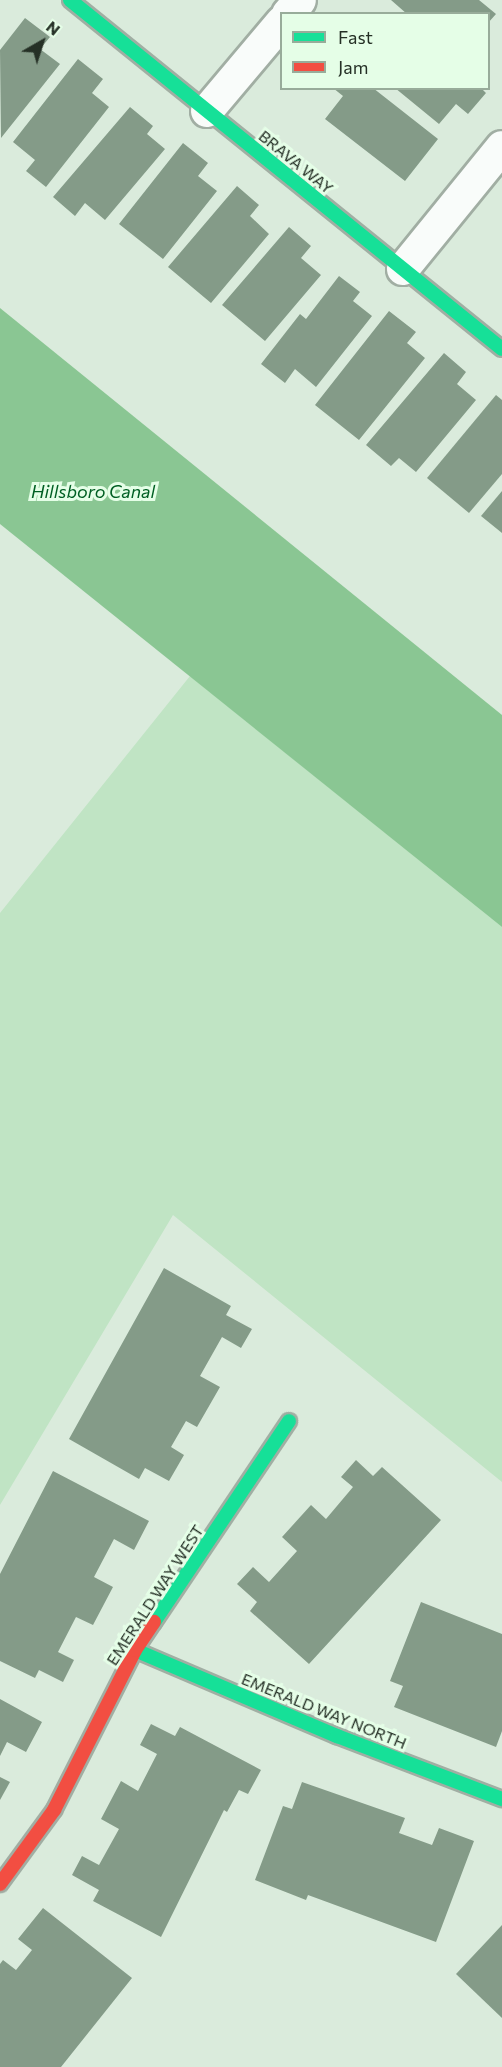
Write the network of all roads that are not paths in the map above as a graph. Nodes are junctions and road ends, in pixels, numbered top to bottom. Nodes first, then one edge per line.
1 (70, 0) edge
2 (300, 0) edge
3 (290, 12) edge
4 (280, 24) edge
5 (207, 111) junction
6 (502, 147) edge
7 (403, 269) junction
8 (502, 349) edge
9 (289, 1421) dead end
10 (135, 1650) junction
11 (502, 1799) edge
12 (0, 1884) edge

1 - 5 street, BRAVA WAY
2 - 3 street
4 - 5 street
5 - 7 street, BRAVA WAY
6 - 7 street
7 - 8 street, BRAVA WAY
9 - 10 street, EMERALD WAY WEST
10 - 11 street, EMERALD WAY NORTH
10 - 12 street, EMERALD WAY WEST

